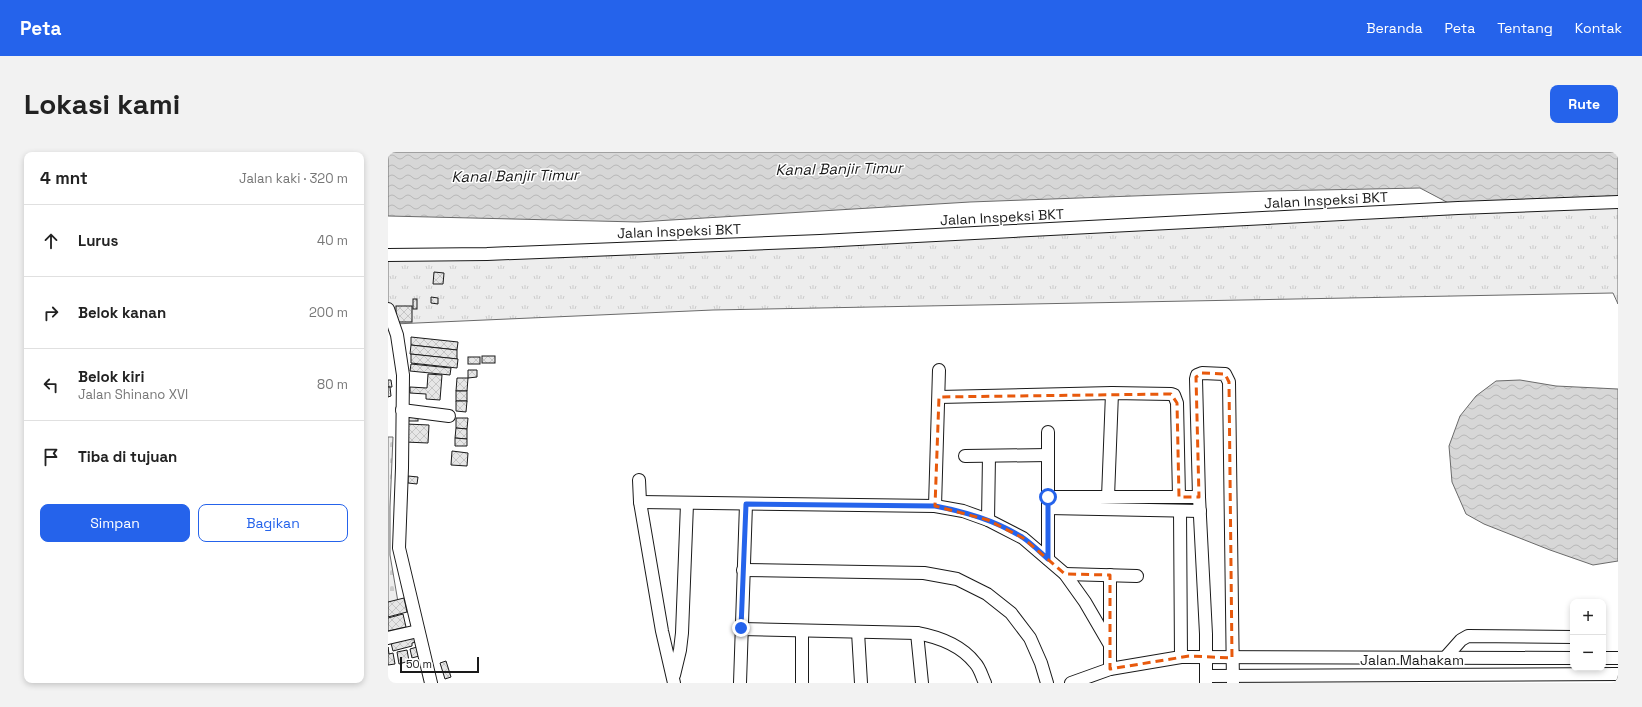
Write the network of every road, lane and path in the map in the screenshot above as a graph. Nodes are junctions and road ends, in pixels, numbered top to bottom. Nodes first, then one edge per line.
1 (1618, 202) edge
2 (388, 255) edge
3 (388, 309) edge
4 (939, 370) dead end
5 (1112, 393) junction
6 (939, 397) junction
7 (402, 410) junction
8 (449, 416) dead end
9 (1048, 432) dead end
10 (1048, 455) junction
11 (965, 456) dead end
12 (990, 456) junction
13 (639, 480) dead end
14 (1108, 497) junction
15 (1174, 497) junction
16 (1199, 497) junction
17 (640, 502) junction
18 (1048, 503) junction
19 (688, 504) junction
20 (746, 504) junction
21 (935, 506) junction
22 (394, 508) edge
23 (1175, 511) junction
24 (1200, 511) junction
25 (988, 520) junction
26 (1048, 559) junction
27 (743, 570) junction
28 (1065, 574) junction
29 (1110, 575) junction
30 (1136, 576) dead end
31 (741, 628) junction
32 (418, 631) junction
33 (802, 631) junction
34 (858, 632) junction
35 (917, 633) junction
36 (1570, 637) edge
37 (388, 638) edge
38 (1110, 645) junction
39 (1181, 657) junction
40 (1205, 657) junction
41 (1232, 658) junction
42 (1445, 658) junction
43 (1535, 658) junction
44 (1570, 658) edge
45 (1606, 658) edge
46 (1618, 658) edge
47 (1110, 669) junction
48 (1618, 674) edge
49 (1206, 679) edge
50 (1233, 679) edge
51 (1535, 679) edge
52 (674, 680) edge
53 (431, 683) edge
54 (740, 683) edge
55 (802, 683) edge
56 (861, 683) edge
57 (922, 683) edge
58 (985, 683) edge
59 (1048, 683) edge
60 (1071, 683) edge

1 - 2 street, Jalan Inspeksi BKT
3 - 7 street
4 - 6 street
5 - 6 street
5 - 14 street
5 - 15 street
6 - 21 street
7 - 8 street
7 - 22 street
9 - 10 street
10 - 12 street
10 - 18 street
11 - 12 street
12 - 25 street
13 - 17 street
14 - 15 street
14 - 18 street
15 - 16 street
15 - 23 street
16 - 24 street
16 - 41 street
17 - 19 street
17 - 52 street
18 - 23 street
18 - 26 street
19 - 20 street
19 - 52 street
20 - 21 street
20 - 27 street
21 - 25 street
22 - 32 street
23 - 24 street
23 - 39 street
24 - 40 street
25 - 26 street
26 - 28 street
27 - 31 street
27 - 59 street
28 - 29 street
28 - 38 street
29 - 30 street
29 - 38 street
31 - 33 street
31 - 54 street
32 - 37 street
32 - 53 street
33 - 34 street
33 - 55 street
34 - 35 street
34 - 56 street
35 - 57 street
35 - 58 street
36 - 42 street
38 - 47 street
39 - 40 street, Jalan Mahakam
39 - 47 street, Jalan Mahakam
40 - 41 street, Jalan Mahakam
40 - 49 street
41 - 42 street, Jalan Mahakam
41 - 50 street
42 - 43 street, Jalan Mahakam
43 - 44 street, Jalan Mahakam
43 - 51 street
45 - 46 street
47 - 60 street, Jalan Mahakam
48 - 51 street, Jalan Mahakam
49 - 50 street, Jalan Mahakam
50 - 51 street, Jalan Mahakam

